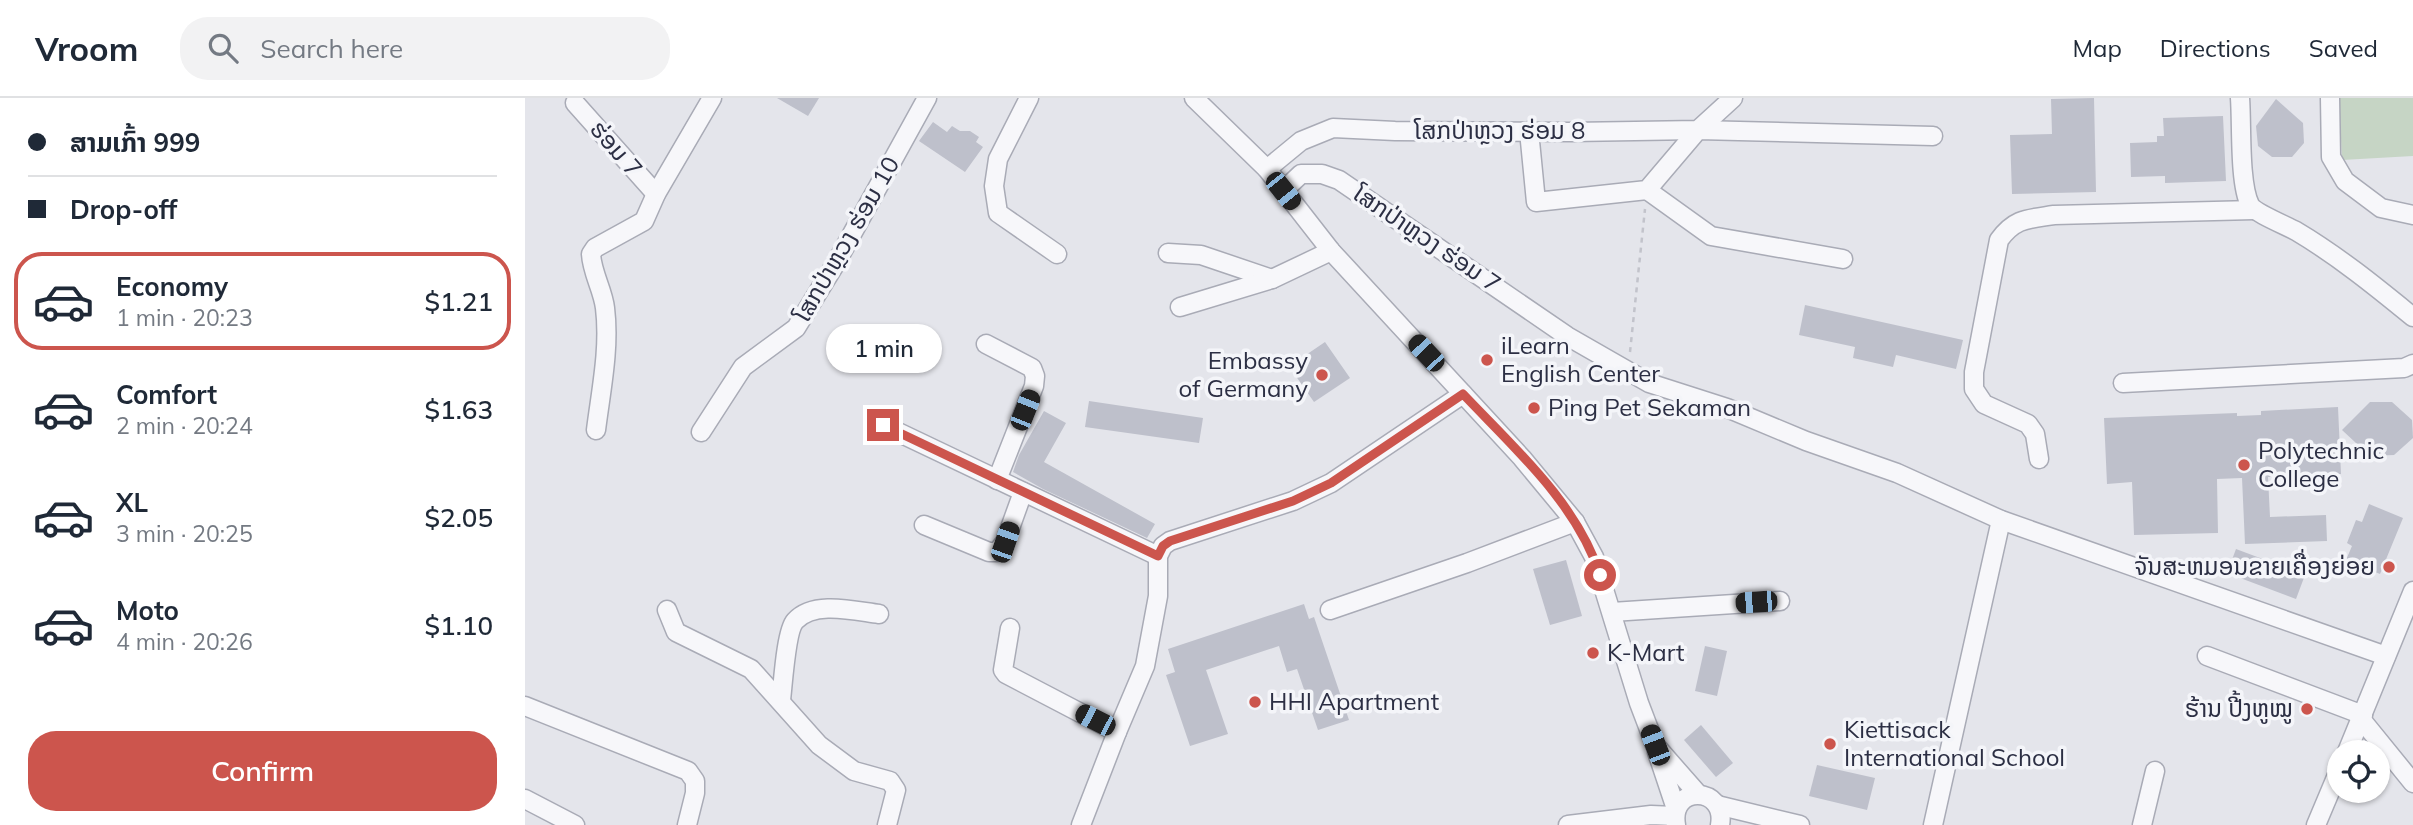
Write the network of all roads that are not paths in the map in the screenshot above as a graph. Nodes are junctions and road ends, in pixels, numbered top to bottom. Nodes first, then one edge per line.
1 (712, 98) edge
2 (927, 98) edge
3 (1029, 98) edge
4 (1733, 98) edge
5 (2241, 98) edge
6 (2330, 98) edge
7 (1197, 99) edge
8 (575, 103) dead end
9 (1698, 130) junction
10 (1529, 131) junction
11 (1933, 136) dead end
12 (1267, 169) junction
13 (1647, 190) junction
14 (1283, 191) junction
15 (656, 194) junction
16 (2254, 210) junction
17 (2413, 215) edge
18 (1331, 251) junction
19 (1168, 253) dead end
20 (1057, 254) dead end
21 (1843, 259) dead end
22 (1272, 279) junction
23 (1180, 307) dead end
24 (2413, 317) edge
25 (986, 344) dead end
26 (2413, 364) edge
27 (2123, 383) dead end
28 (1463, 394) junction
29 (883, 425) dead end
30 (596, 430) dead end
31 (701, 432) dead end
32 (2039, 459) dead end
33 (997, 480) junction
34 (1023, 492) junction
35 (2001, 520) junction
36 (1575, 522) junction
37 (923, 525) dead end
38 (1158, 556) junction
39 (2413, 591) edge
40 (1780, 601) dead end
41 (667, 610) dead end
42 (1330, 610) dead end
43 (1612, 612) junction
44 (879, 614) dead end
45 (1010, 628) dead end
46 (2207, 656) dead end
47 (2386, 656) junction
48 (781, 700) junction
49 (525, 706) edge
50 (2362, 717) junction
51 (1117, 732) junction
52 (2352, 740) edge
53 (1655, 745) junction
54 (2155, 771) dead end
55 (2413, 783) edge
56 (1698, 794) junction
57 (525, 799) edge
58 (2327, 799) edge
59 (1717, 804) junction
60 (1675, 817) edge
61 (575, 825) edge
62 (687, 825) edge
63 (887, 825) edge
64 (1081, 825) edge
65 (1568, 825) edge
66 (1720, 825) edge
67 (1800, 825) edge
68 (1933, 825) edge
69 (2142, 825) edge
70 (2316, 825) edge

1 - 15 street
2 - 31 street, ໂສກປ່າຫຼວງ ຮ່ອມ 10
3 - 20 street
4 - 9 street
5 - 16 street
6 - 17 street
7 - 12 street
8 - 15 street, ຮ່ອມ 7
9 - 10 street, ໂສກປ່າຫຼວງ ຮ່ອມ 8
9 - 11 street, ໂສກປ່າຫຼວງ ຮ່ອມ 8
9 - 13 street
10 - 12 street, ໂສກປ່າຫຼວງ ຮ່ອມ 8
10 - 13 street
12 - 14 street
13 - 21 street
14 - 18 street
14 - 35 street, ໂສກປ່າຫຼວງ ຮ່ອມ 7
15 - 30 street
16 - 24 street
16 - 32 street
18 - 22 street
18 - 28 street
19 - 22 street
22 - 23 street
25 - 33 street
26 - 27 street
28 - 36 street
28 - 38 street
29 - 33 street
33 - 34 street
34 - 37 street
34 - 38 street
35 - 47 street
35 - 68 street
36 - 42 street
36 - 43 street
38 - 51 street
39 - 47 street
40 - 43 street
41 - 48 street
43 - 53 street
44 - 48 street
45 - 51 street
46 - 50 street
47 - 50 street
48 - 63 street
49 - 62 street
50 - 52 street
50 - 55 street
51 - 64 street
53 - 56 street
53 - 60 street
54 - 69 street
56 - 59 street
56 - 60 street
57 - 61 street
58 - 70 street
59 - 66 street
59 - 67 street
60 - 65 street

